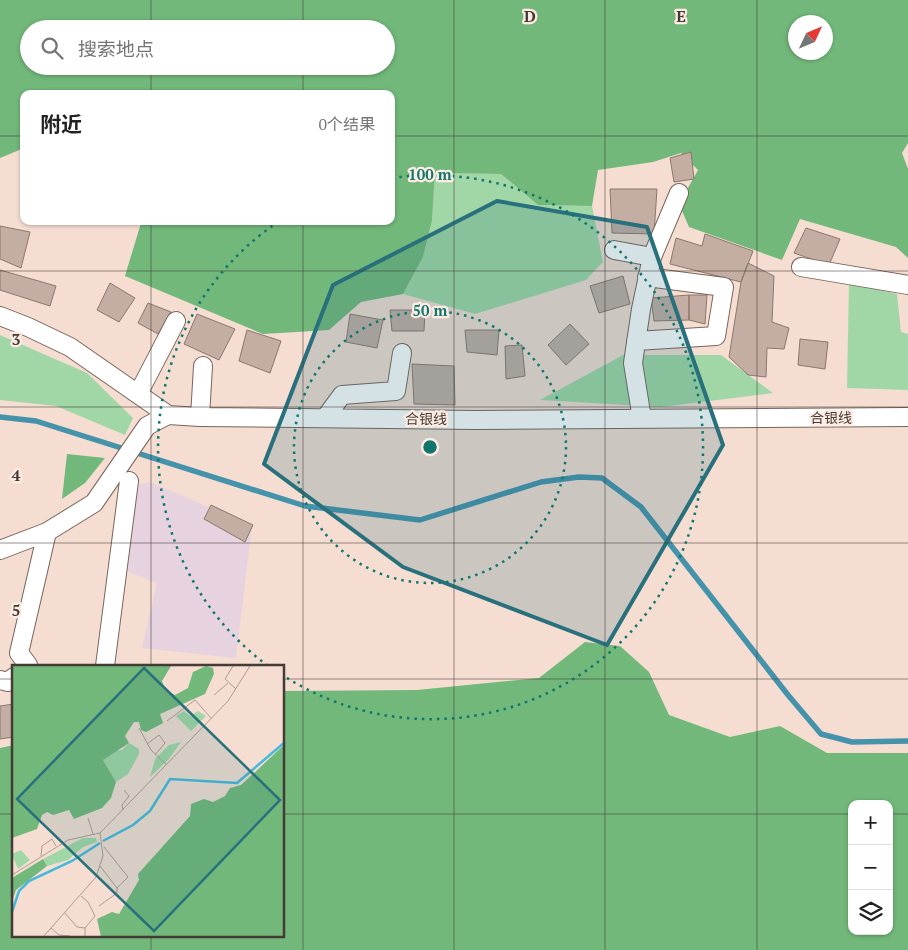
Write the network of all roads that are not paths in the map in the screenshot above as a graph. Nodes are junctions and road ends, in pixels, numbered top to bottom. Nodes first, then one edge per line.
1 (679, 193) dead end
2 (614, 250) dead end
3 (652, 256) junction
4 (801, 267) dead end
5 (647, 277) junction
6 (908, 285) edge
7 (0, 316) edge
8 (176, 321) dead end
9 (636, 341) junction
10 (402, 353) dead end
11 (203, 366) dead end
12 (138, 394) junction
13 (168, 415) junction
14 (200, 417) junction
15 (325, 418) junction
16 (908, 418) edge
17 (642, 419) junction
18 (129, 481) dead end
19 (47, 532) junction
20 (0, 550) edge
21 (29, 665) edge
22 (106, 665) edge
23 (12, 679) edge
24 (0, 680) edge

1 - 3 street
2 - 3 street
3 - 5 street
4 - 6 street
5 - 9 street
5 - 9 street
7 - 12 street
8 - 12 street
9 - 17 street
10 - 15 street
11 - 14 street
12 - 13 street
13 - 14 street, 合银线
13 - 19 street
14 - 15 street, 合银线
15 - 17 street, 合银线
16 - 17 street, 合银线
18 - 22 street
19 - 20 street
19 - 21 street
23 - 24 street

